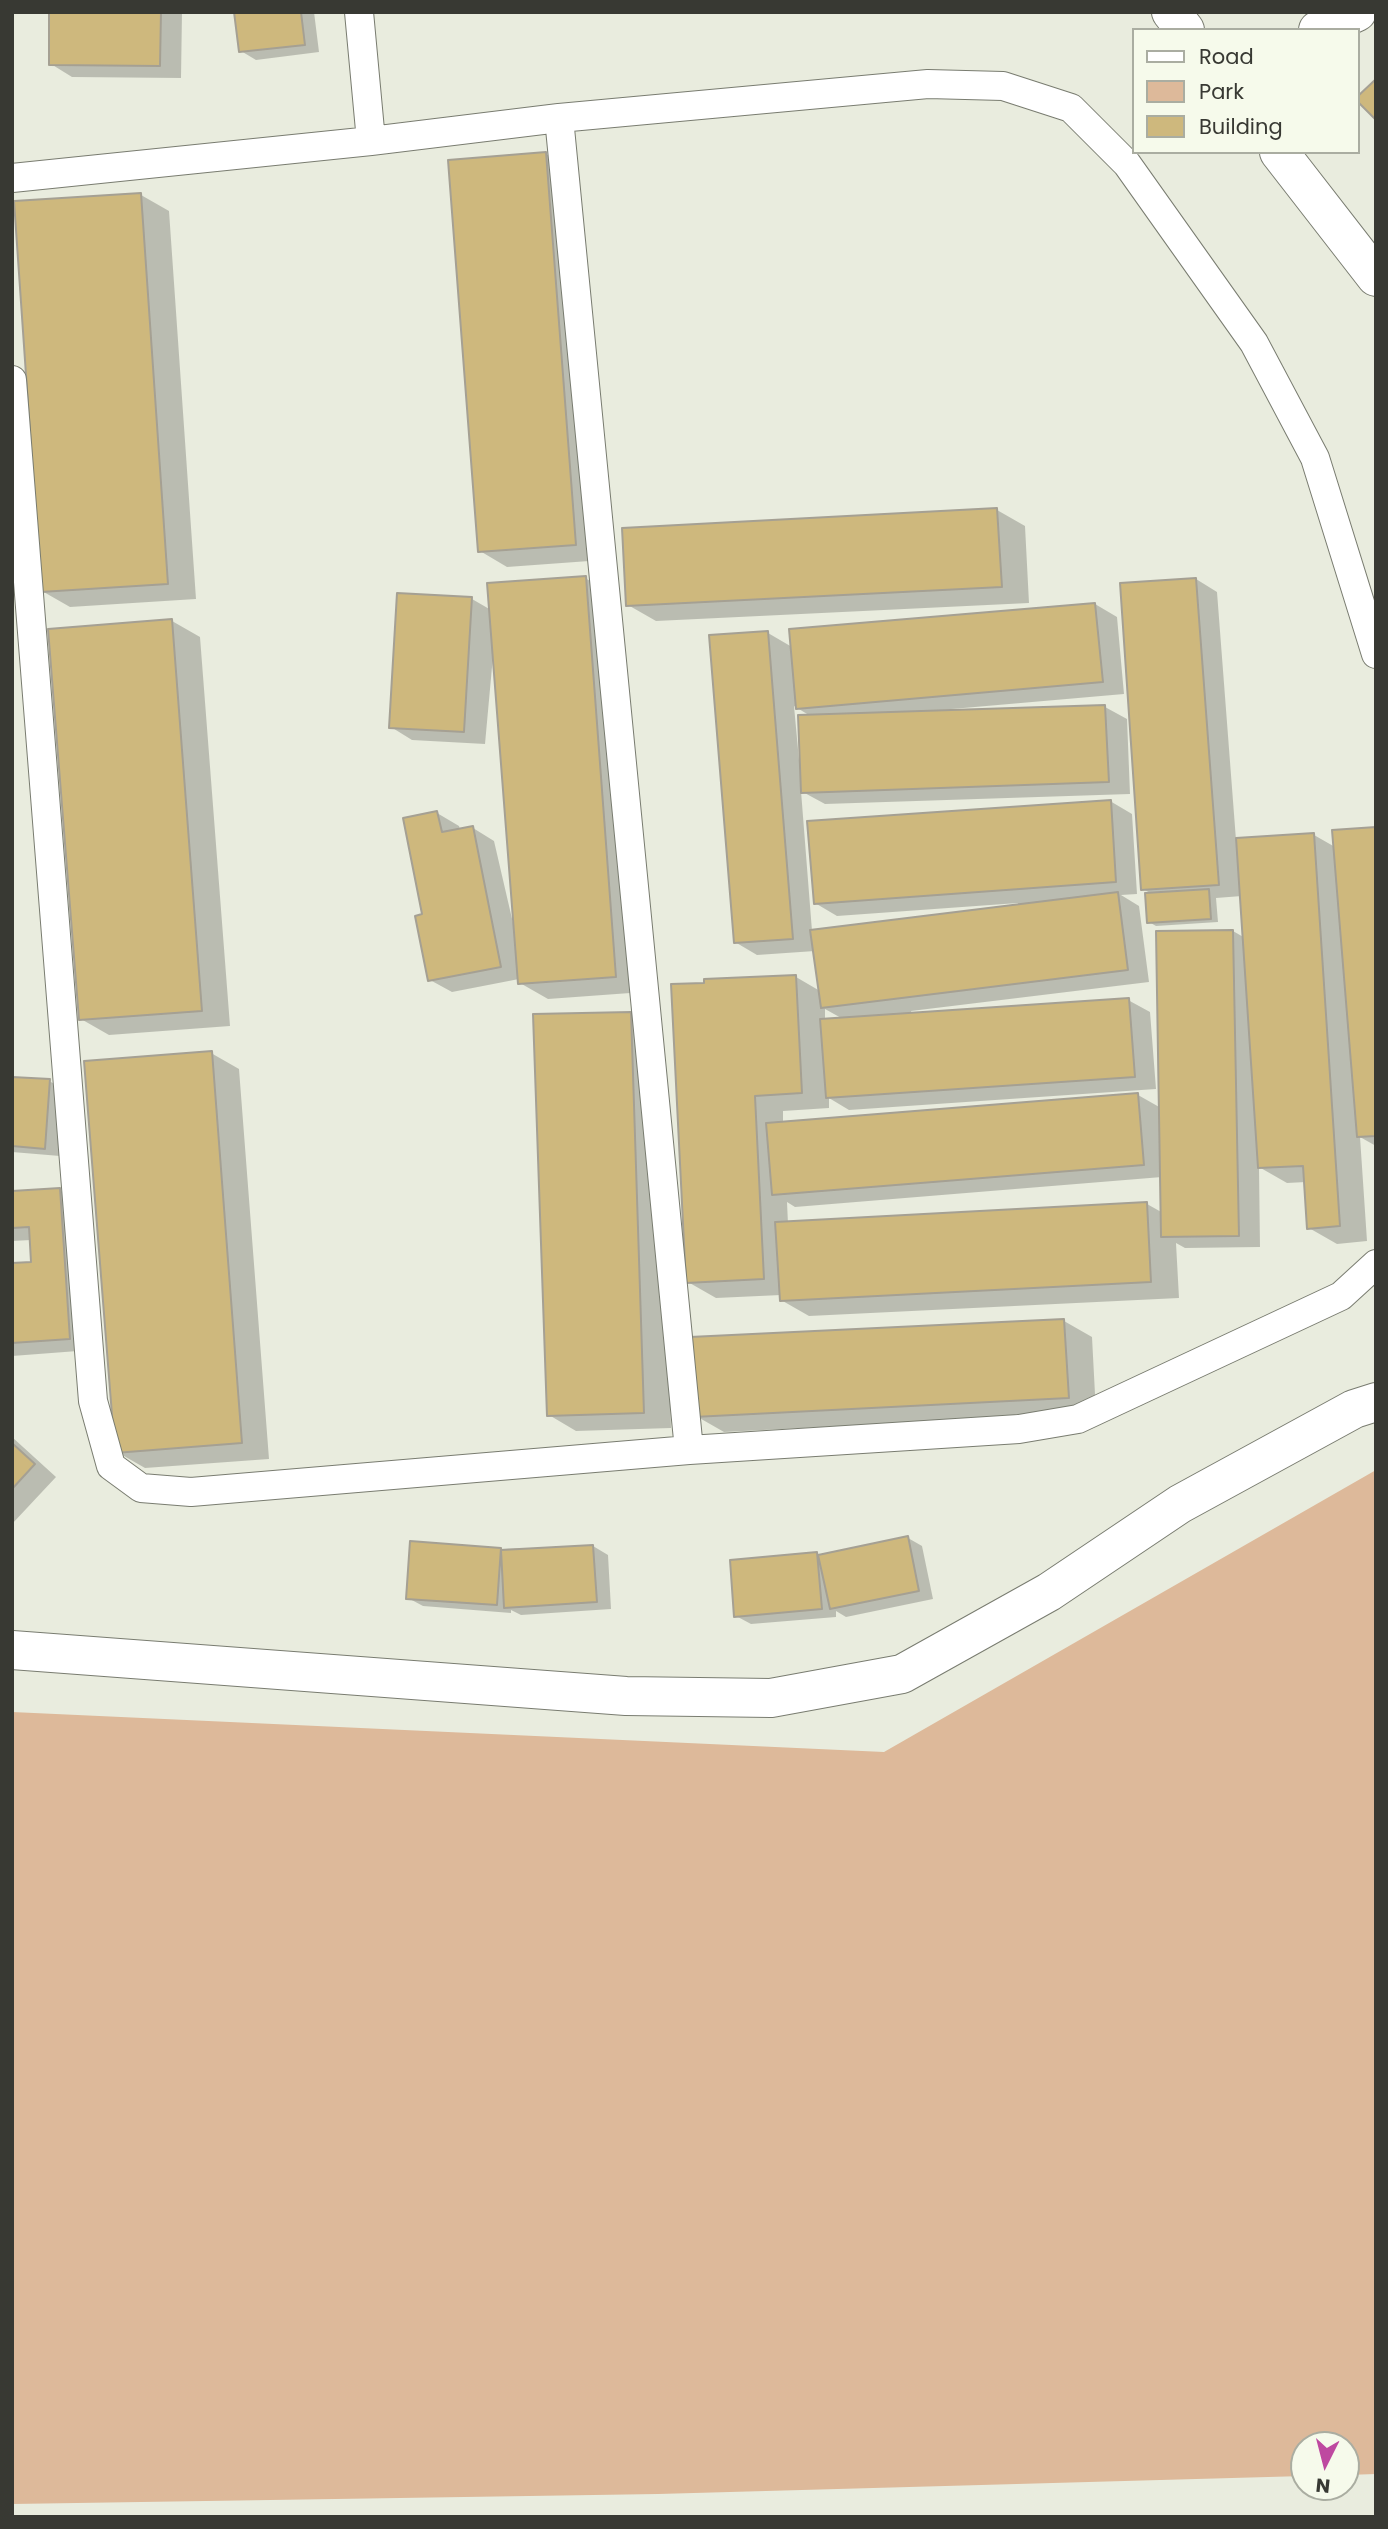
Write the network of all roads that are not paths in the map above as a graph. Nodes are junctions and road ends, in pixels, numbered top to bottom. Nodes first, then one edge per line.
1 (359, 12) edge
2 (1171, 12) edge
3 (1357, 12) edge
4 (1183, 28) edge
5 (1322, 28) edge
6 (559, 118) junction
7 (371, 141) junction
8 (1281, 154) edge
9 (12, 178) edge
10 (1376, 277) edge
11 (12, 380) edge
12 (1376, 654) edge
13 (1376, 1264) edge
14 (1376, 1402) edge
15 (690, 1451) junction
16 (12, 1650) edge

1 - 7 lane
2 - 4 street
3 - 5 street
6 - 7 lane
6 - 12 lane
6 - 15 lane
7 - 9 lane
8 - 10 street
11 - 15 lane
13 - 15 lane
14 - 16 street

